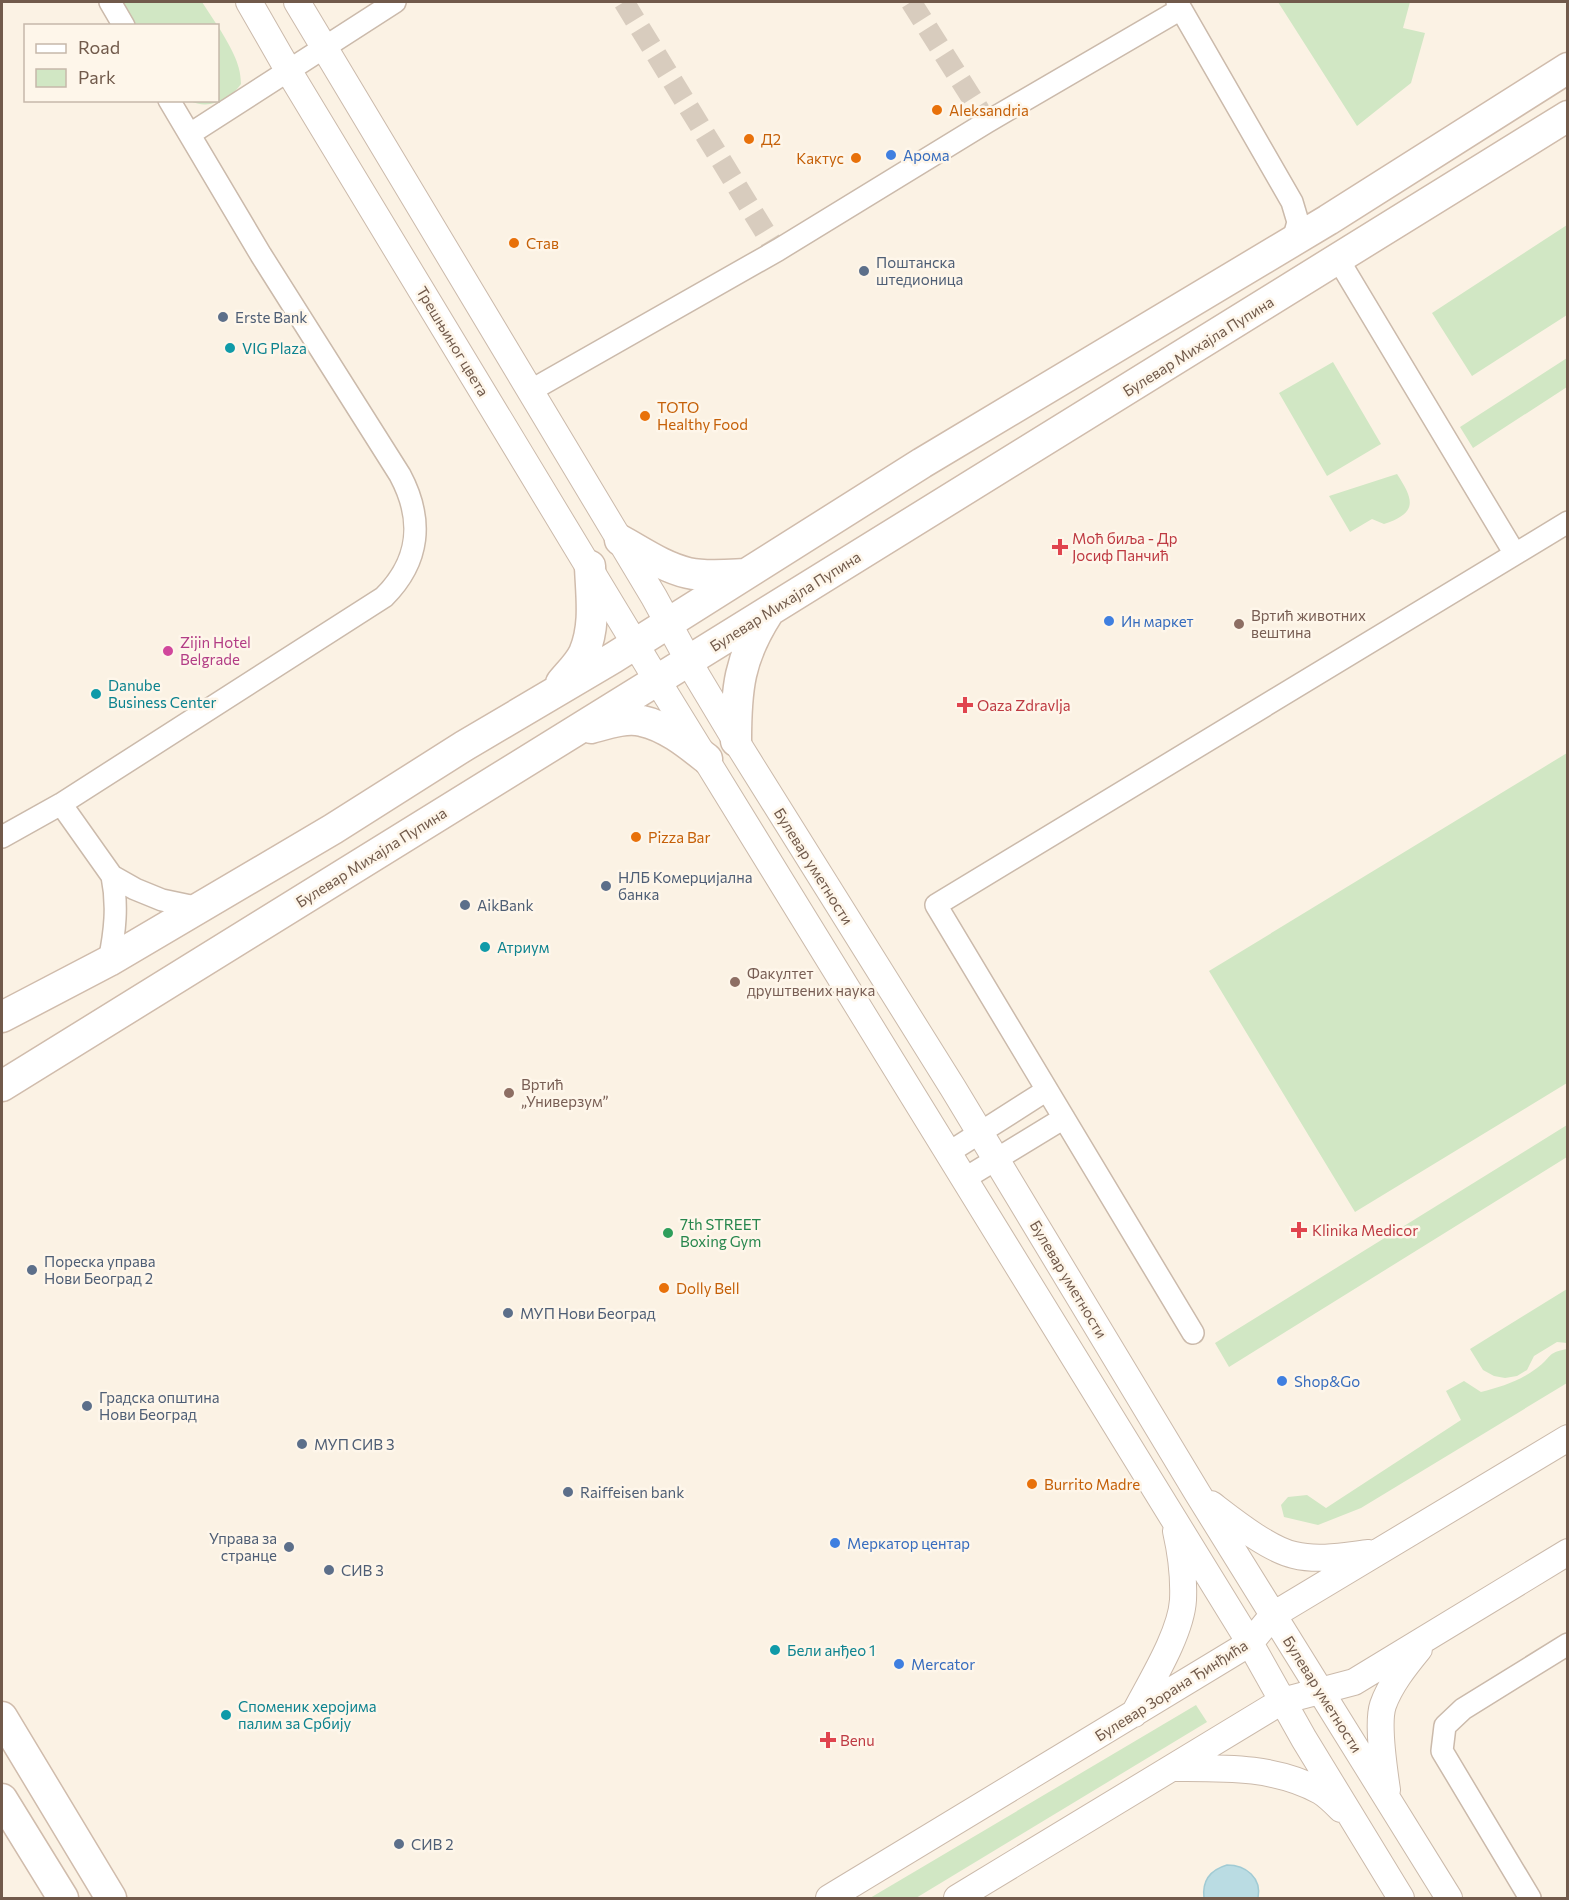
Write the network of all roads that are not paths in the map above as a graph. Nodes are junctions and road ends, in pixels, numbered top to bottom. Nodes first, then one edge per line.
1 (110, 2) edge
2 (249, 2) edge
3 (297, 2) edge
4 (395, 2) edge
5 (1179, 5) edge
6 (123, 24) edge
7 (324, 46) junction
8 (1568, 68) edge
9 (288, 70) junction
10 (170, 102) edge
11 (1568, 116) edge
12 (189, 134) junction
13 (1292, 202) junction
14 (1328, 220) junction
15 (1293, 240) junction
16 (1338, 259) junction
17 (530, 391) junction
18 (1568, 522) edge
19 (620, 540) junction
20 (1515, 554) junction
21 (590, 566) junction
22 (744, 574) junction
23 (769, 611) junction
24 (668, 621) junction
25 (636, 642) junction
26 (689, 660) junction
27 (657, 680) junction
28 (551, 694) junction
29 (574, 732) junction
30 (736, 741) junction
31 (707, 759) junction
32 (61, 804) junction
33 (2, 837) edge
34 (112, 876) junction
35 (200, 908) junction
36 (110, 961) junction
37 (2, 1017) edge
38 (2, 1086) edge
39 (1047, 1090) junction
40 (1064, 1118) junction
41 (980, 1133) junction
42 (948, 1153) junction
43 (996, 1160) junction
44 (964, 1179) junction
45 (1193, 1333) dead end
46 (1568, 1438) edge
47 (1198, 1494) junction
48 (1173, 1519) junction
49 (1378, 1552) junction
50 (1568, 1552) edge
51 (1273, 1615) junction
52 (1436, 1632) junction
53 (1250, 1643) junction
54 (1568, 1644) edge
55 (1321, 1689) junction
56 (1282, 1701) junction
57 (1134, 1714) junction
58 (2, 1718) edge
59 (1172, 1768) junction
60 (2, 1799) edge
61 (1389, 1800) junction
62 (1354, 1819) junction
63 (985, 1892) edge
64 (63, 1899) edge
65 (111, 1899) edge
66 (829, 1899) edge
67 (957, 1899) edge
68 (1401, 1899) edge
69 (1449, 1899) edge
70 (1530, 1899) edge

1 - 6 street
2 - 9 street, Трешњиног цвета
3 - 7 street
4 - 7 street
5 - 13 street
5 - 17 street
7 - 9 street
7 - 17 street
8 - 14 main road
9 - 12 street
9 - 21 street, Трешњиног цвета
10 - 12 street
11 - 16 main road, Булевар Михајла Пупина
12 - 32 street
13 - 14 street
13 - 15 street
14 - 15 main road
15 - 22 main road
16 - 20 street
16 - 23 main road, Булевар Михајла Пупина
17 - 19 street
18 - 20 street
19 - 22 main road
19 - 24 street
20 - 39 street
21 - 25 street, Трешњиног цвета
21 - 28 main road
22 - 24 main road
23 - 26 main road, Булевар Михајла Пупина
23 - 30 main road
24 - 25 main road
24 - 26 street
25 - 27 street, Трешњиног цвета
25 - 28 main road
26 - 27 main road, Булевар Михајла Пупина
26 - 30 street, Булевар уметности
27 - 29 main road, Булевар Михајла Пупина
27 - 31 street
28 - 35 main road
29 - 31 main road
29 - 38 main road, Булевар Михајла Пупина
30 - 41 street, Булевар уметности
31 - 42 street
32 - 33 street
32 - 34 street
34 - 35 street
34 - 36 street
35 - 36 main road
36 - 37 main road
39 - 40 street
39 - 41 street
40 - 43 street
40 - 45 street
41 - 42 street
41 - 43 street, Булевар уметности
42 - 44 street
43 - 44 street
43 - 47 street, Булевар уметности
44 - 48 street
46 - 49 street, Булевар Зорана Ђинђића
47 - 49 street
47 - 51 street, Булевар уметности
48 - 53 street
48 - 57 street
49 - 51 street, Булевар Зорана Ђинђића
50 - 52 street
51 - 53 street, Булевар Зорана Ђинђића
51 - 55 street, Булевар уметности
52 - 55 street
52 - 61 street
53 - 56 street
53 - 57 street, Булевар Зорана Ђинђића
54 - 70 street
55 - 56 street
55 - 61 street, Булевар уметности
56 - 59 street
56 - 62 street
57 - 66 street, Булевар Зорана Ђинђића
58 - 65 main road
59 - 62 street
59 - 63 street
60 - 64 main road
61 - 69 street, Булевар уметности
62 - 68 street
63 - 67 street

